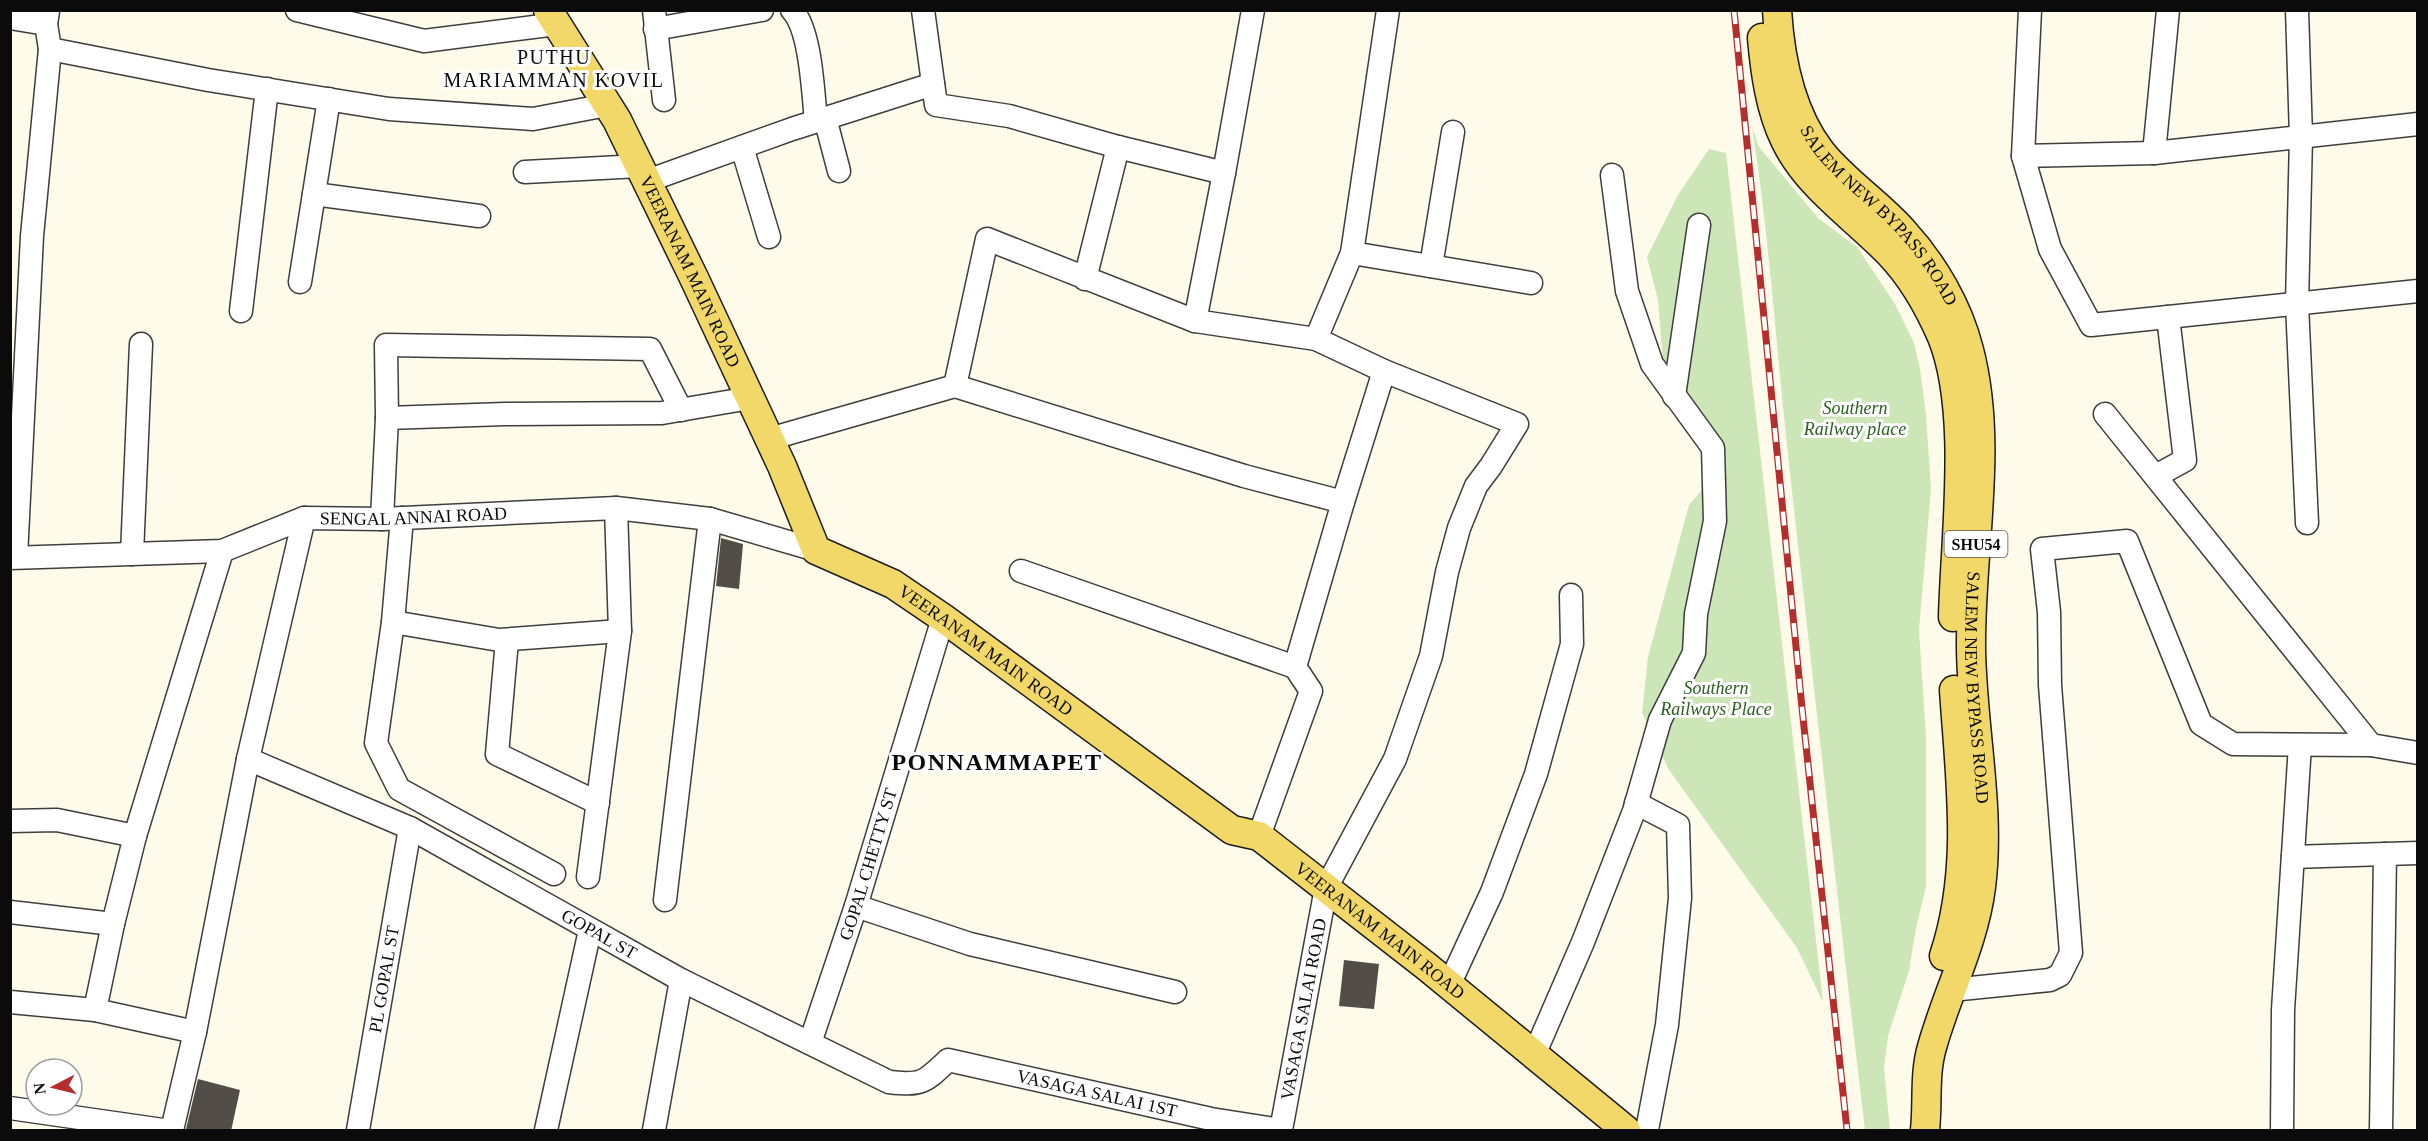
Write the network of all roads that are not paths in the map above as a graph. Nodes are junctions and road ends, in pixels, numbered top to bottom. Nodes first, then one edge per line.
1 (297, 10) edge
2 (762, 10) edge
3 (792, 10) edge
4 (923, 10) edge
5 (1253, 10) edge
6 (1388, 10) edge
7 (1760, 10) edge
8 (1777, 10) edge
9 (2030, 10) edge
10 (2168, 10) edge
11 (2298, 10) edge
12 (47, 17) edge
13 (553, 17) edge
14 (10, 18) edge
15 (654, 20) edge
16 (50, 49) junction
17 (933, 84) junction
18 (267, 89) junction
19 (329, 99) junction
20 (664, 100) dead end
21 (607, 105) junction
22 (820, 120) junction
23 (2418, 124) edge
24 (1453, 132) dead end
25 (2301, 137) junction
26 (742, 147) junction
27 (1118, 147) junction
28 (2154, 153) junction
29 (2023, 156) junction
30 (839, 171) dead end
31 (525, 172) dead end
32 (643, 173) junction
33 (1224, 173) junction
34 (1612, 175) dead end
35 (314, 194) junction
36 (479, 216) dead end
37 (1699, 225) dead end
38 (769, 237) dead end
39 (1352, 253) junction
40 (1431, 266) junction
41 (1085, 279) junction
42 (300, 282) dead end
43 (1531, 283) dead end
44 (2418, 291) edge
45 (2297, 304) junction
46 (241, 311) dead end
47 (2168, 317) junction
48 (1195, 321) junction
49 (1316, 339) junction
50 (141, 344) dead end
51 (1384, 371) junction
52 (955, 386) junction
53 (1674, 396) junction
54 (750, 398) junction
55 (681, 410) junction
56 (2105, 414) dead end
57 (387, 418) junction
58 (769, 439) junction
59 (2156, 476) junction
60 (1343, 502) junction
61 (616, 508) junction
62 (304, 518) junction
63 (392, 518) junction
64 (710, 519) junction
65 (2307, 523) dead end
66 (816, 549) junction
67 (222, 551) junction
68 (132, 554) junction
69 (14, 558) edge
70 (1021, 571) dead end
71 (1571, 595) dead end
72 (943, 618) junction
73 (393, 622) junction
74 (620, 631) junction
75 (507, 640) junction
76 (1295, 667) junction
77 (2301, 745) junction
78 (2371, 745) junction
79 (2418, 753) edge
80 (248, 759) junction
81 (598, 803) junction
82 (1636, 803) junction
83 (10, 821) edge
84 (410, 828) junction
85 (135, 836) junction
86 (1259, 836) junction
87 (2418, 853) edge
88 (2385, 854) junction
89 (2293, 857) junction
90 (555, 874) dead end
91 (588, 877) dead end
92 (1326, 888) junction
93 (665, 900) dead end
94 (856, 906) junction
95 (10, 912) edge
96 (113, 924) junction
97 (590, 930) junction
98 (681, 980) junction
99 (1449, 986) junction
100 (1951, 990) junction
101 (1175, 992) dead end
102 (10, 1002) edge
103 (95, 1010) junction
104 (195, 1032) junction
105 (810, 1042) junction
106 (1534, 1055) junction
107 (948, 1060) joint
108 (10, 1108) edge
109 (163, 1131) edge
110 (172, 1131) edge
111 (358, 1131) edge
112 (546, 1131) edge
113 (654, 1131) edge
114 (1280, 1131) edge
115 (1626, 1131) edge
116 (1647, 1131) edge
117 (1916, 1131) edge
118 (1925, 1131) edge
119 (2282, 1131) edge
120 (2381, 1131) edge

1 - 13 street
2 - 15 street
3 - 22 street
4 - 17 street
5 - 33 street
6 - 39 street
7 - 117 main road, SALEM NEW BYPASS ROAD / SHU54
8 - 100 main road, SALEM NEW BYPASS ROAD / SHU54
9 - 29 street
10 - 28 street
11 - 25 street
12 - 14 street
12 - 16 street
13 - 21 main road, VEERANAM MAIN ROAD
15 - 20 street
16 - 18 street
16 - 69 street
17 - 22 street
17 - 27 street
18 - 19 street
18 - 46 street
19 - 21 street
19 - 35 street
21 - 32 main road, VEERANAM MAIN ROAD
22 - 26 street
22 - 30 street
23 - 25 street
24 - 40 street
25 - 28 street
25 - 45 street
26 - 32 street
26 - 38 street
27 - 33 street
27 - 41 street
28 - 29 street
29 - 47 street
31 - 32 street
32 - 54 main road, VEERANAM MAIN ROAD
33 - 48 street
34 - 53 street
35 - 36 street
35 - 42 street
37 - 53 street
39 - 40 street
39 - 49 street
40 - 43 street
41 - 48 street
41 - 52 street
44 - 45 street
45 - 47 street
45 - 65 street
47 - 59 street
48 - 49 street
49 - 51 street
50 - 68 street
51 - 60 street
51 - 92 street, VASAGA SALAI ROAD
52 - 58 street
52 - 60 street
53 - 82 street
54 - 55 street
54 - 58 main road, VEERANAM MAIN ROAD
55 - 57 street
55 - 57 street
56 - 59 street
57 - 63 street
58 - 66 main road, VEERANAM MAIN ROAD
59 - 78 street
60 - 76 street
61 - 63 street, SENGAL ANNAI ROAD
61 - 64 street, SENGAL ANNAI ROAD
61 - 74 street
62 - 63 street, SENGAL ANNAI ROAD
62 - 67 street, SENGAL ANNAI ROAD
62 - 80 street
63 - 73 street
64 - 66 street, SENGAL ANNAI ROAD
64 - 93 street
66 - 72 main road, VEERANAM MAIN ROAD
67 - 68 street, SENGAL ANNAI ROAD
67 - 85 street
68 - 69 street, SENGAL ANNAI ROAD
70 - 76 street
71 - 99 street
72 - 86 main road, VEERANAM MAIN ROAD
72 - 94 street, GOPAL CHETTY ST
73 - 75 street
73 - 90 street
74 - 75 street
74 - 81 street
75 - 81 street
76 - 86 street
77 - 78 street
77 - 89 street
77 - 100 street
78 - 79 street
80 - 84 street, GOPAL ST
80 - 104 street
81 - 91 street
82 - 106 street
82 - 116 street
83 - 85 street
84 - 97 street, GOPAL ST
84 - 111 street, PL GOPAL ST
85 - 96 street
86 - 92 main road, VEERANAM MAIN ROAD
87 - 88 street
88 - 89 street
88 - 120 street
89 - 119 street
92 - 99 main road, VEERANAM MAIN ROAD
92 - 114 street, VASAGA SALAI ROAD
94 - 101 street
94 - 105 street, GOPAL CHETTY ST
95 - 96 street
96 - 103 street
97 - 98 street, GOPAL ST
97 - 112 street
98 - 105 street, GOPAL ST
98 - 113 street
99 - 106 main road, VEERANAM MAIN ROAD
100 - 118 main road, SALEM NEW BYPASS ROAD / SHU54
102 - 103 street
103 - 104 street
104 - 110 street
105 - 107 street, GOPAL ST
106 - 115 main road, VEERANAM MAIN ROAD
107 - 114 street, VASAGA SALAI 1ST
108 - 109 street

